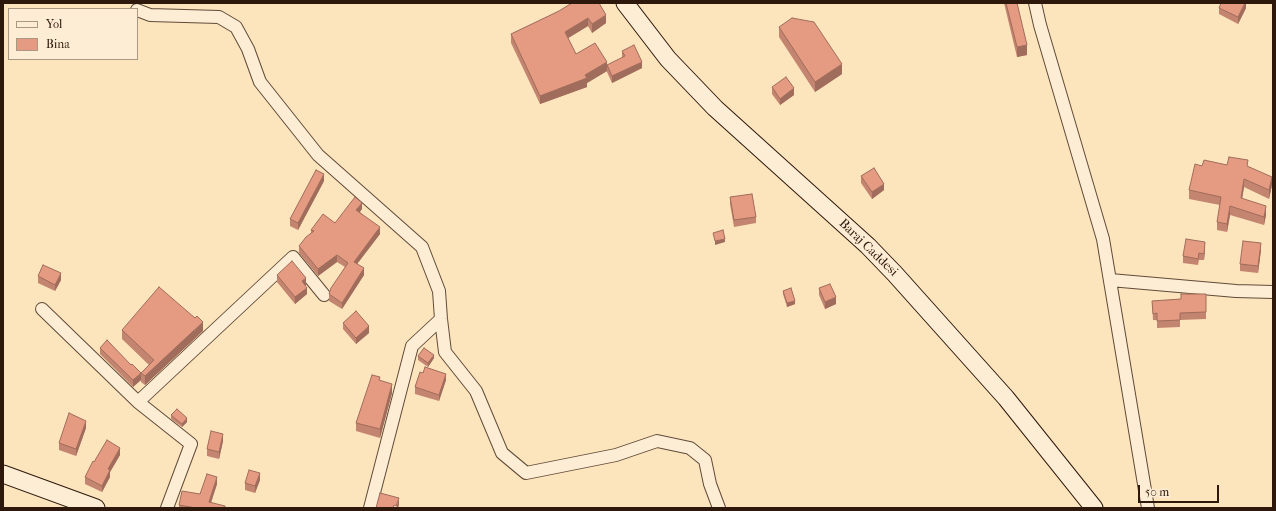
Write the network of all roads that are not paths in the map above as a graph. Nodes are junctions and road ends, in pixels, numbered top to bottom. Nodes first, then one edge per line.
1 (625, 3) edge
2 (1035, 3) edge
3 (138, 10) edge
4 (1110, 280) junction
5 (1273, 292) edge
6 (324, 295) dead end
7 (42, 309) dead end
8 (441, 319) junction
9 (138, 402) junction
10 (3, 474) edge
11 (96, 508) edge
12 (167, 508) edge
13 (370, 508) edge
14 (719, 508) edge
15 (1094, 508) edge
16 (1148, 508) edge

1 - 15 main road, Baraj Caddesi
2 - 4 street
3 - 8 street
4 - 5 street
4 - 16 street
6 - 9 street
7 - 9 street
8 - 13 street
8 - 14 street
9 - 12 street
10 - 11 main road

